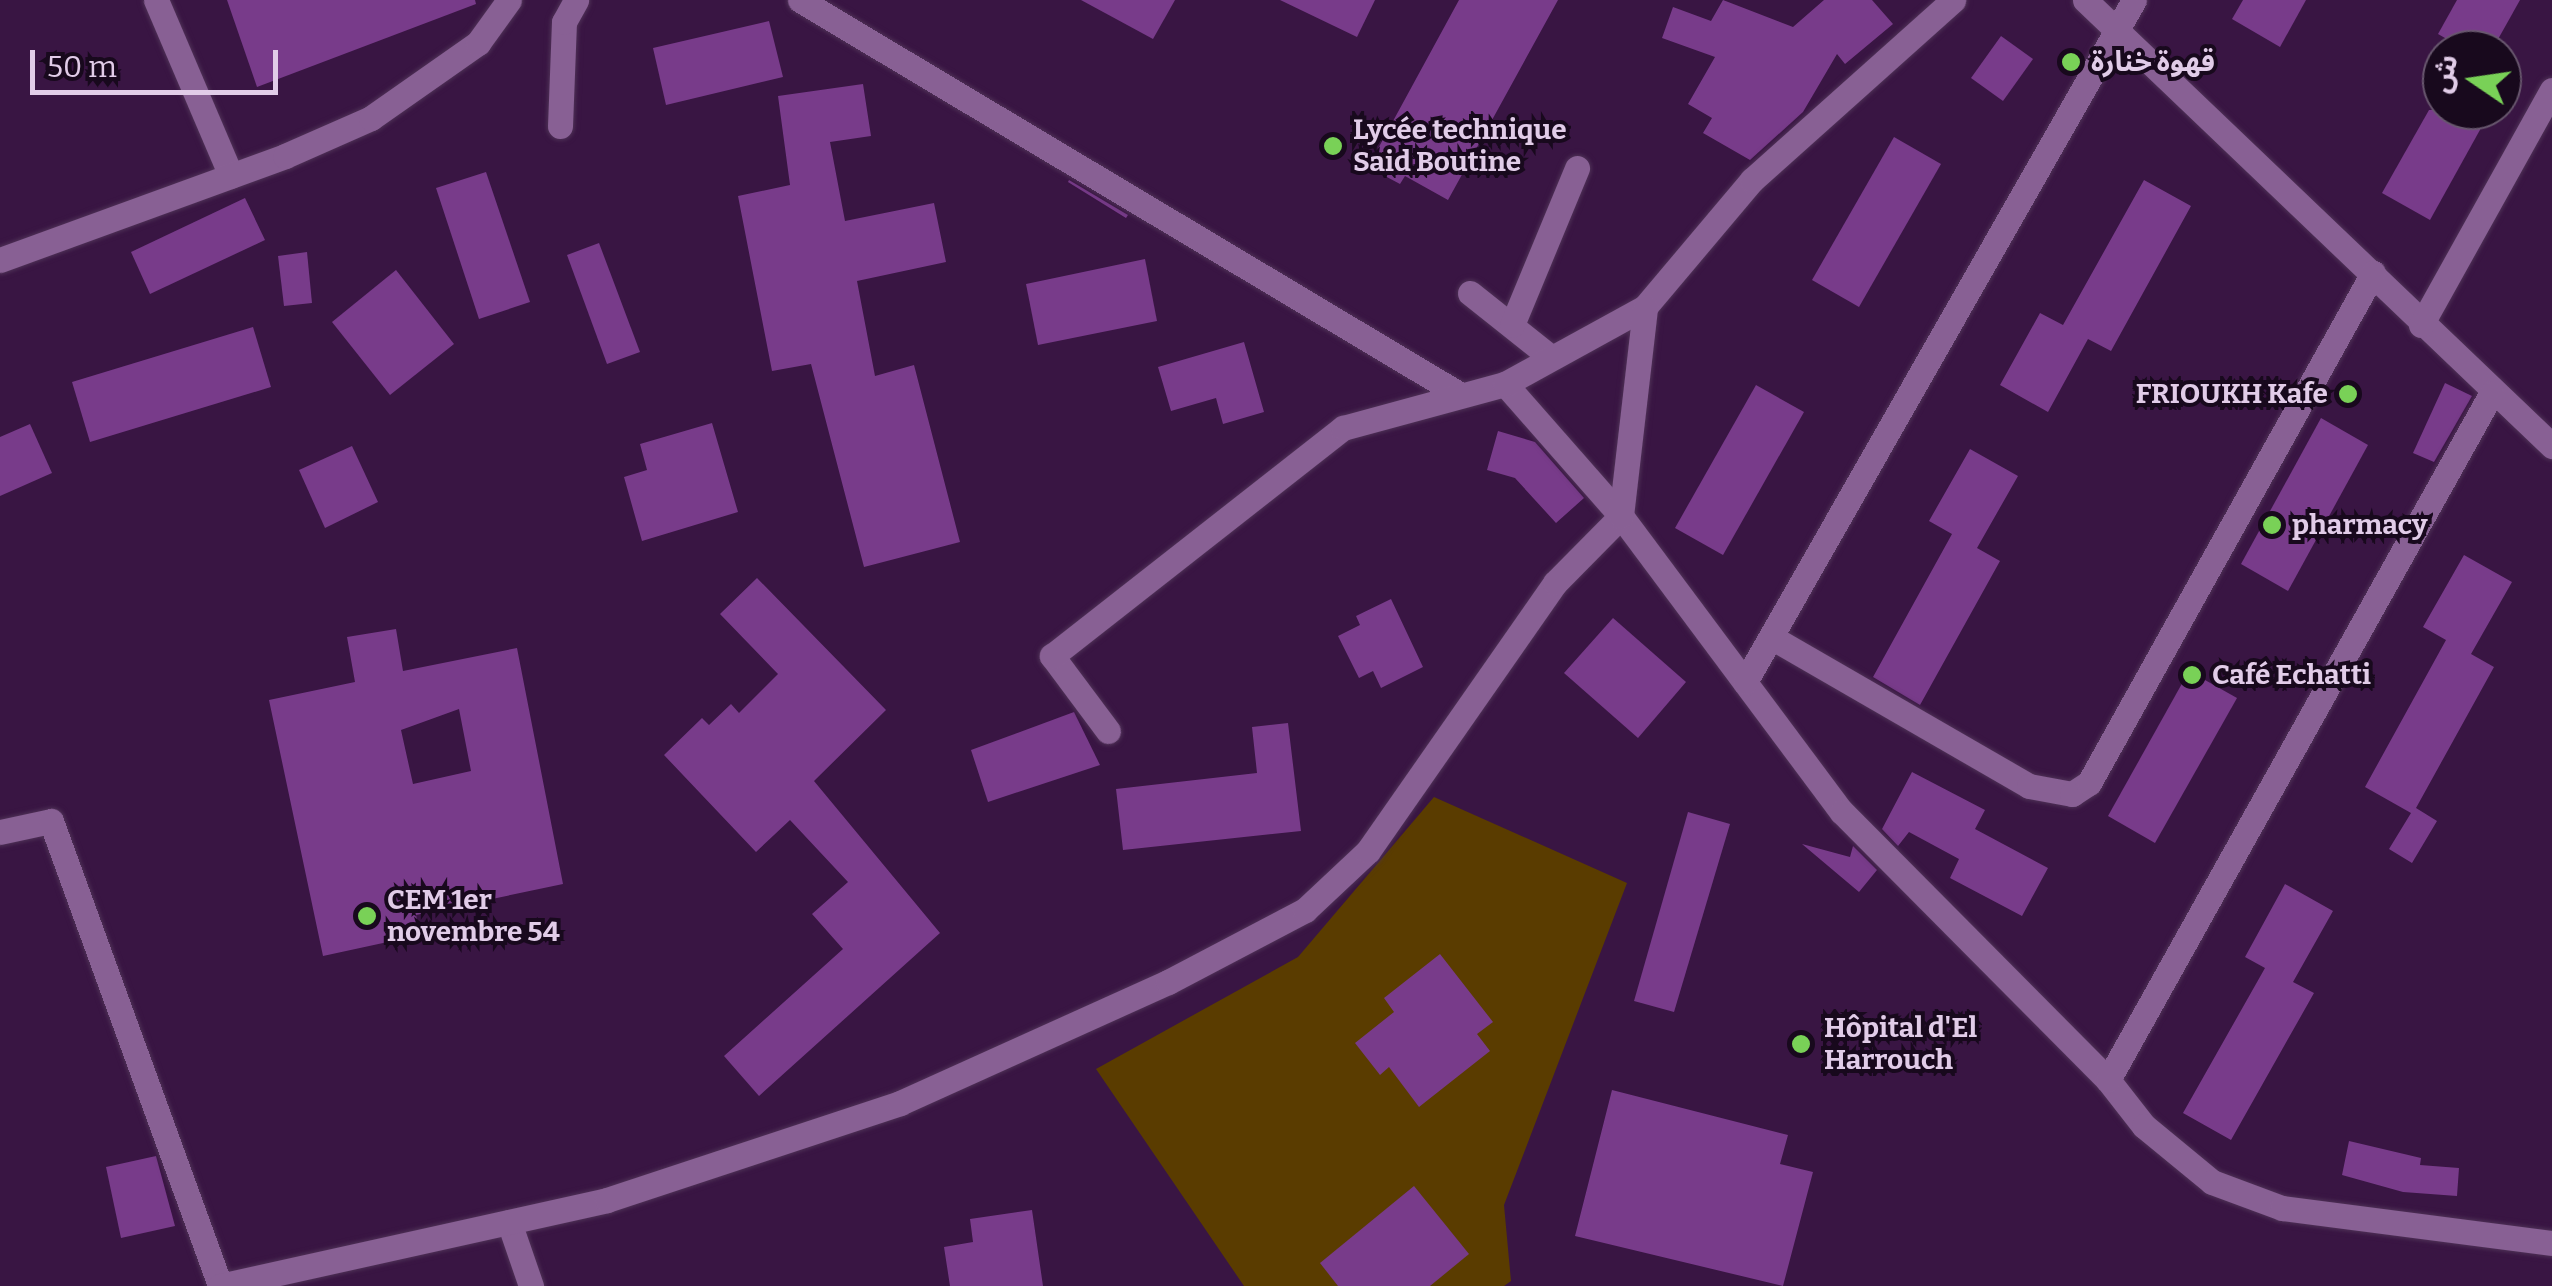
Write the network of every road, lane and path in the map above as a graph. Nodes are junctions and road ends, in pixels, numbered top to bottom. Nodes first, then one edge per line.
1 (156, 0) edge
2 (509, 0) edge
3 (576, 0) edge
4 (800, 0) edge
5 (1952, 0) edge
6 (2085, 0) edge
7 (2134, 0) edge
8 (2118, 27) junction
9 (2552, 90) edge
10 (560, 126) dead end
11 (1578, 168) dead end
12 (231, 176) junction
13 (0, 260) edge
14 (2373, 274) junction
15 (1470, 293) dead end
16 (1644, 307) junction
17 (1512, 325) junction
18 (2421, 325) junction
19 (1548, 355) junction
20 (1505, 384) junction
21 (1459, 394) junction
22 (2491, 394) junction
23 (2552, 446) edge
24 (1621, 516) junction
25 (1771, 637) junction
26 (1745, 682) junction
27 (1108, 731) dead end
28 (0, 832) edge
29 (2108, 1080) junction
30 (509, 1222) junction
31 (2552, 1243) edge
32 (220, 1286) edge
33 (531, 1286) edge

1 - 12 street
2 - 12 street
3 - 10 street
4 - 21 street
5 - 16 street
6 - 8 street
7 - 8 street
8 - 14 street
8 - 25 street
9 - 18 street
11 - 17 street
12 - 13 street
14 - 18 street
14 - 25 street
15 - 17 street
16 - 19 street
16 - 24 street
17 - 19 street
18 - 22 street
19 - 20 street
20 - 21 street
20 - 24 street
21 - 27 street
22 - 23 street
22 - 29 street
24 - 26 street
24 - 30 street
25 - 26 street
26 - 29 street
28 - 32 street
29 - 31 street
30 - 32 street
30 - 33 street

